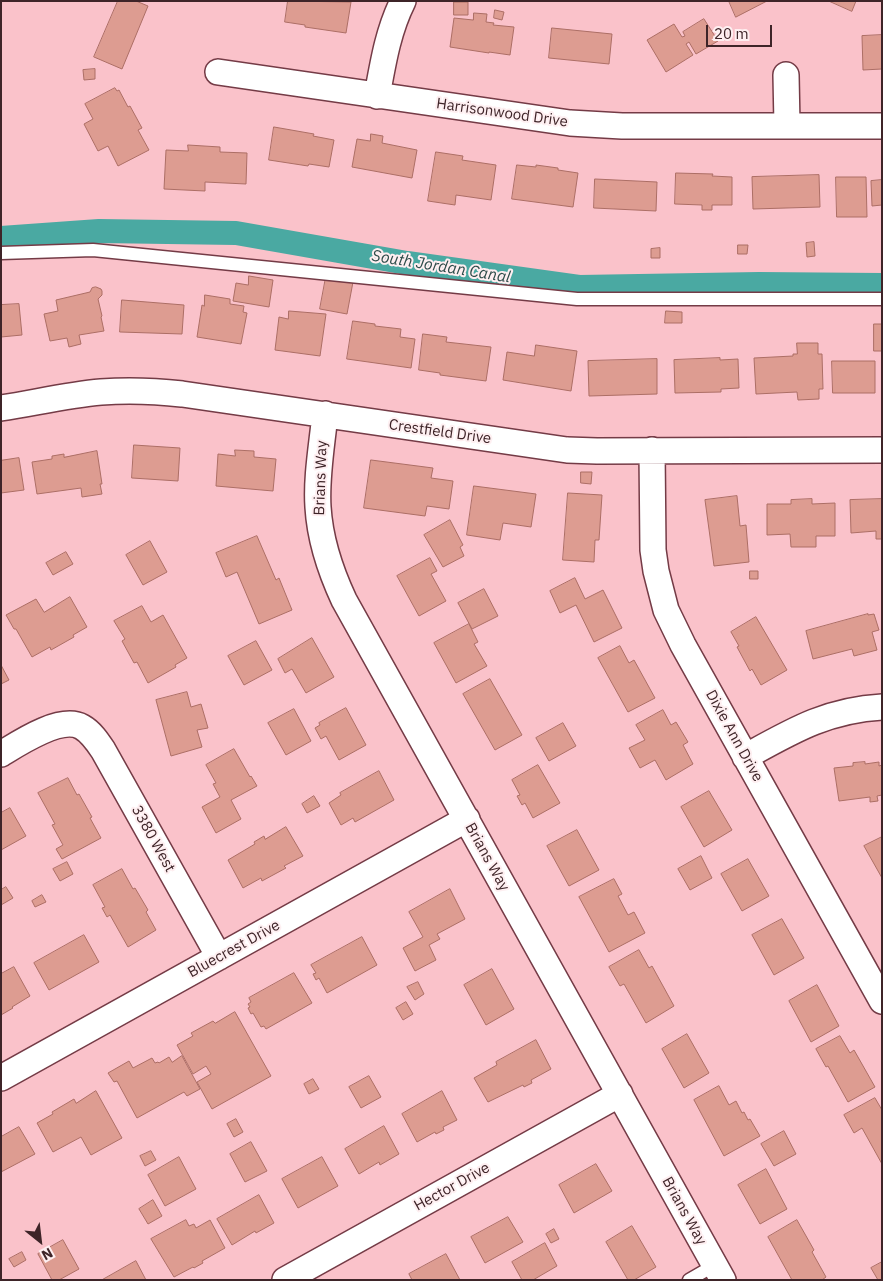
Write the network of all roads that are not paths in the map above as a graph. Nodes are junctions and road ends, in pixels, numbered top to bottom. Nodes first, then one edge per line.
1 (403, 1) edge
2 (218, 72) dead end
3 (786, 75) dead end
4 (378, 96) junction
5 (788, 125) junction
6 (882, 126) edge
7 (1, 254) edge
8 (882, 299) edge
9 (1, 408) edge
10 (325, 414) junction
11 (652, 450) junction
12 (882, 450) edge
13 (882, 706) edge
14 (1, 754) edge
15 (746, 757) junction
16 (467, 819) junction
17 (219, 957) junction
18 (882, 1001) edge
19 (1, 1078) edge
20 (620, 1094) junction
21 (719, 1273) edge
22 (285, 1280) edge
23 (690, 1280) edge

1 - 4 street
2 - 4 street, Harrisonwood Drive
3 - 5 street
4 - 5 street, Harrisonwood Drive
5 - 6 street, Harrisonwood Drive
7 - 8 lane
9 - 10 street, Crestfield Drive
10 - 11 street, Crestfield Drive
10 - 16 street, Brians Way
11 - 12 street, Crestfield Drive
11 - 15 street, Dixie Ann Drive
13 - 15 street
14 - 17 street, 3380 West
15 - 18 street, Dixie Ann Drive
16 - 17 street, Bluecrest Drive
16 - 20 street, Brians Way
17 - 19 street, Bluecrest Drive
20 - 21 street, Brians Way
20 - 22 street, Hector Drive
21 - 23 lane

